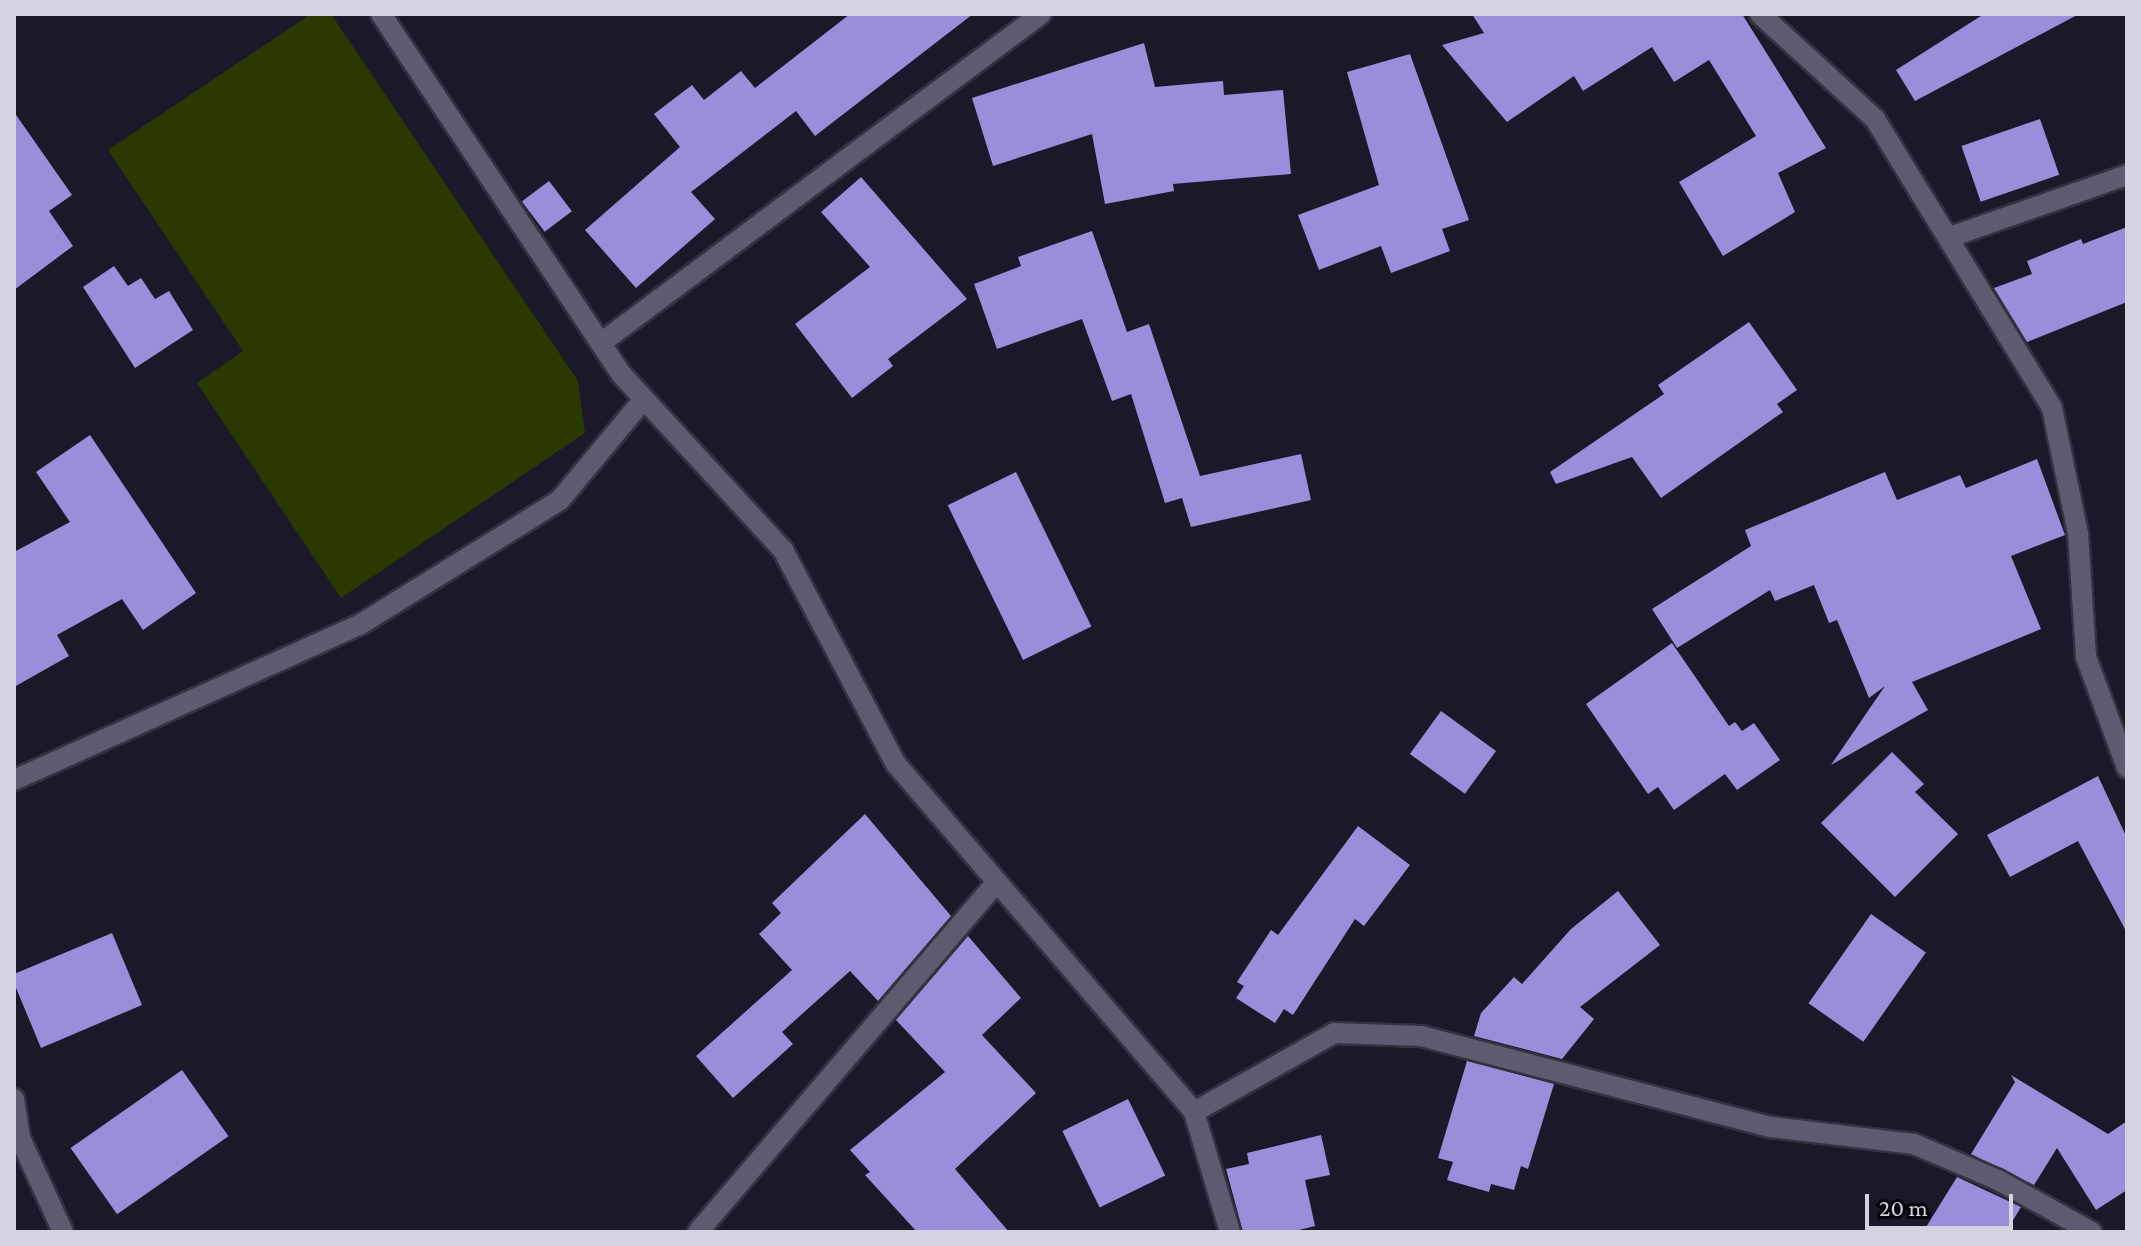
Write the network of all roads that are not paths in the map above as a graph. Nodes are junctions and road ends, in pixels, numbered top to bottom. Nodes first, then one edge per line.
1 (381, 14) edge
2 (1041, 14) edge
3 (1760, 14) edge
4 (2127, 175) edge
5 (1950, 237) junction
6 (601, 343) junction
7 (644, 399) junction
8 (2127, 768) edge
9 (14, 780) edge
10 (997, 882) junction
11 (14, 1099) edge
12 (1194, 1112) junction
13 (63, 1232) edge
14 (698, 1232) edge
15 (1230, 1232) edge
16 (2092, 1232) edge

1 - 6 street
2 - 6 street
3 - 5 street
4 - 5 street
5 - 8 street
6 - 7 street
7 - 9 street
7 - 10 street
10 - 12 street
10 - 14 street
11 - 13 street
12 - 15 street
12 - 16 street

